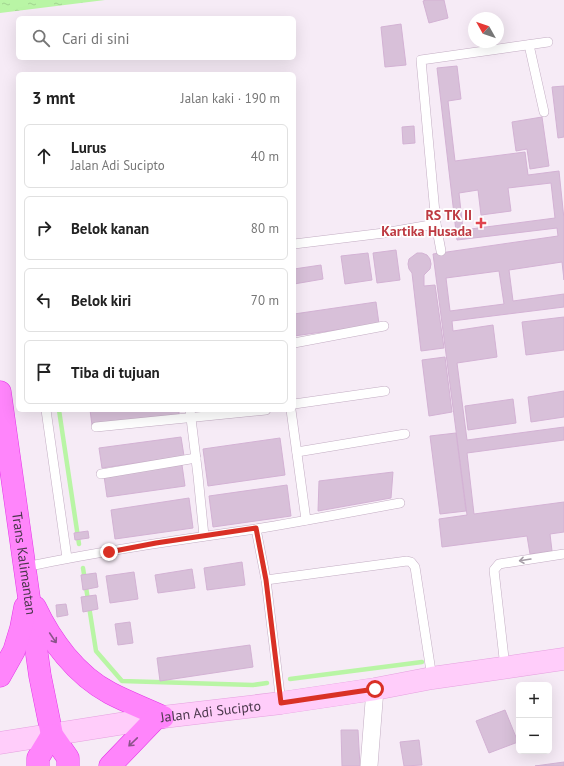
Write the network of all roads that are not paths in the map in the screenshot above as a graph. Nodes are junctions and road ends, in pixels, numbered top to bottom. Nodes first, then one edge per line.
1 (548, 42) dead end
2 (529, 45) junction
3 (544, 112) dead end
4 (436, 224) junction
5 (296, 244) edge
6 (441, 250) dead end
7 (384, 326) dead end
8 (296, 343) edge
9 (385, 391) dead end
10 (0, 392) edge
11 (296, 404) edge
12 (46, 412) edge
13 (228, 412) edge
14 (290, 412) edge
15 (190, 414) edge
16 (96, 427) dead end
17 (405, 434) dead end
18 (297, 452) junction
19 (196, 458) junction
20 (102, 474) dead end
21 (400, 503) dead end
22 (306, 520) junction
23 (256, 528) junction
24 (204, 536) junction
25 (564, 554) edge
26 (67, 558) junction
27 (24, 568) junction
28 (266, 580) junction
29 (27, 592) junction
30 (564, 659) edge
31 (505, 668) junction
32 (0, 676) edge
33 (432, 678) junction
34 (375, 689) junction
35 (281, 703) junction
36 (160, 717) junction
37 (52, 735) junction
38 (0, 743) edge
39 (38, 766) edge
40 (68, 766) edge
41 (110, 766) edge
42 (368, 766) edge

1 - 2 lane
2 - 3 lane
2 - 4 lane
4 - 5 lane
4 - 6 lane
7 - 8 lane
9 - 11 lane
10 - 27 highway, Trans Kalimantan
12 - 26 lane
13 - 15 lane
14 - 18 lane
15 - 16 lane
15 - 19 lane
17 - 18 lane
18 - 22 lane
19 - 20 lane
19 - 24 lane
21 - 22 lane
22 - 23 lane
23 - 24 lane
23 - 28 lane
24 - 26 lane
25 -> 31 lane
26 - 27 lane
27 - 29 highway, Trans Kalimantan
28 - 33 lane
28 - 35 lane
29 - 32 highway
29 -> 36 highway
29 - 37 highway, Trans Kalimantan
30 - 31 main road, Jalan Adi Sucipto
31 - 33 main road, Jalan Adi Sucipto
33 - 34 main road, Jalan Adi Sucipto
34 - 35 main road, Jalan Adi Sucipto
34 - 42 street
35 - 36 main road, Jalan Adi Sucipto
36 - 37 main road, Jalan Adi Sucipto
36 -> 41 highway
37 - 38 main road, Jalan Adi Sucipto
37 - 39 highway
37 - 40 highway

